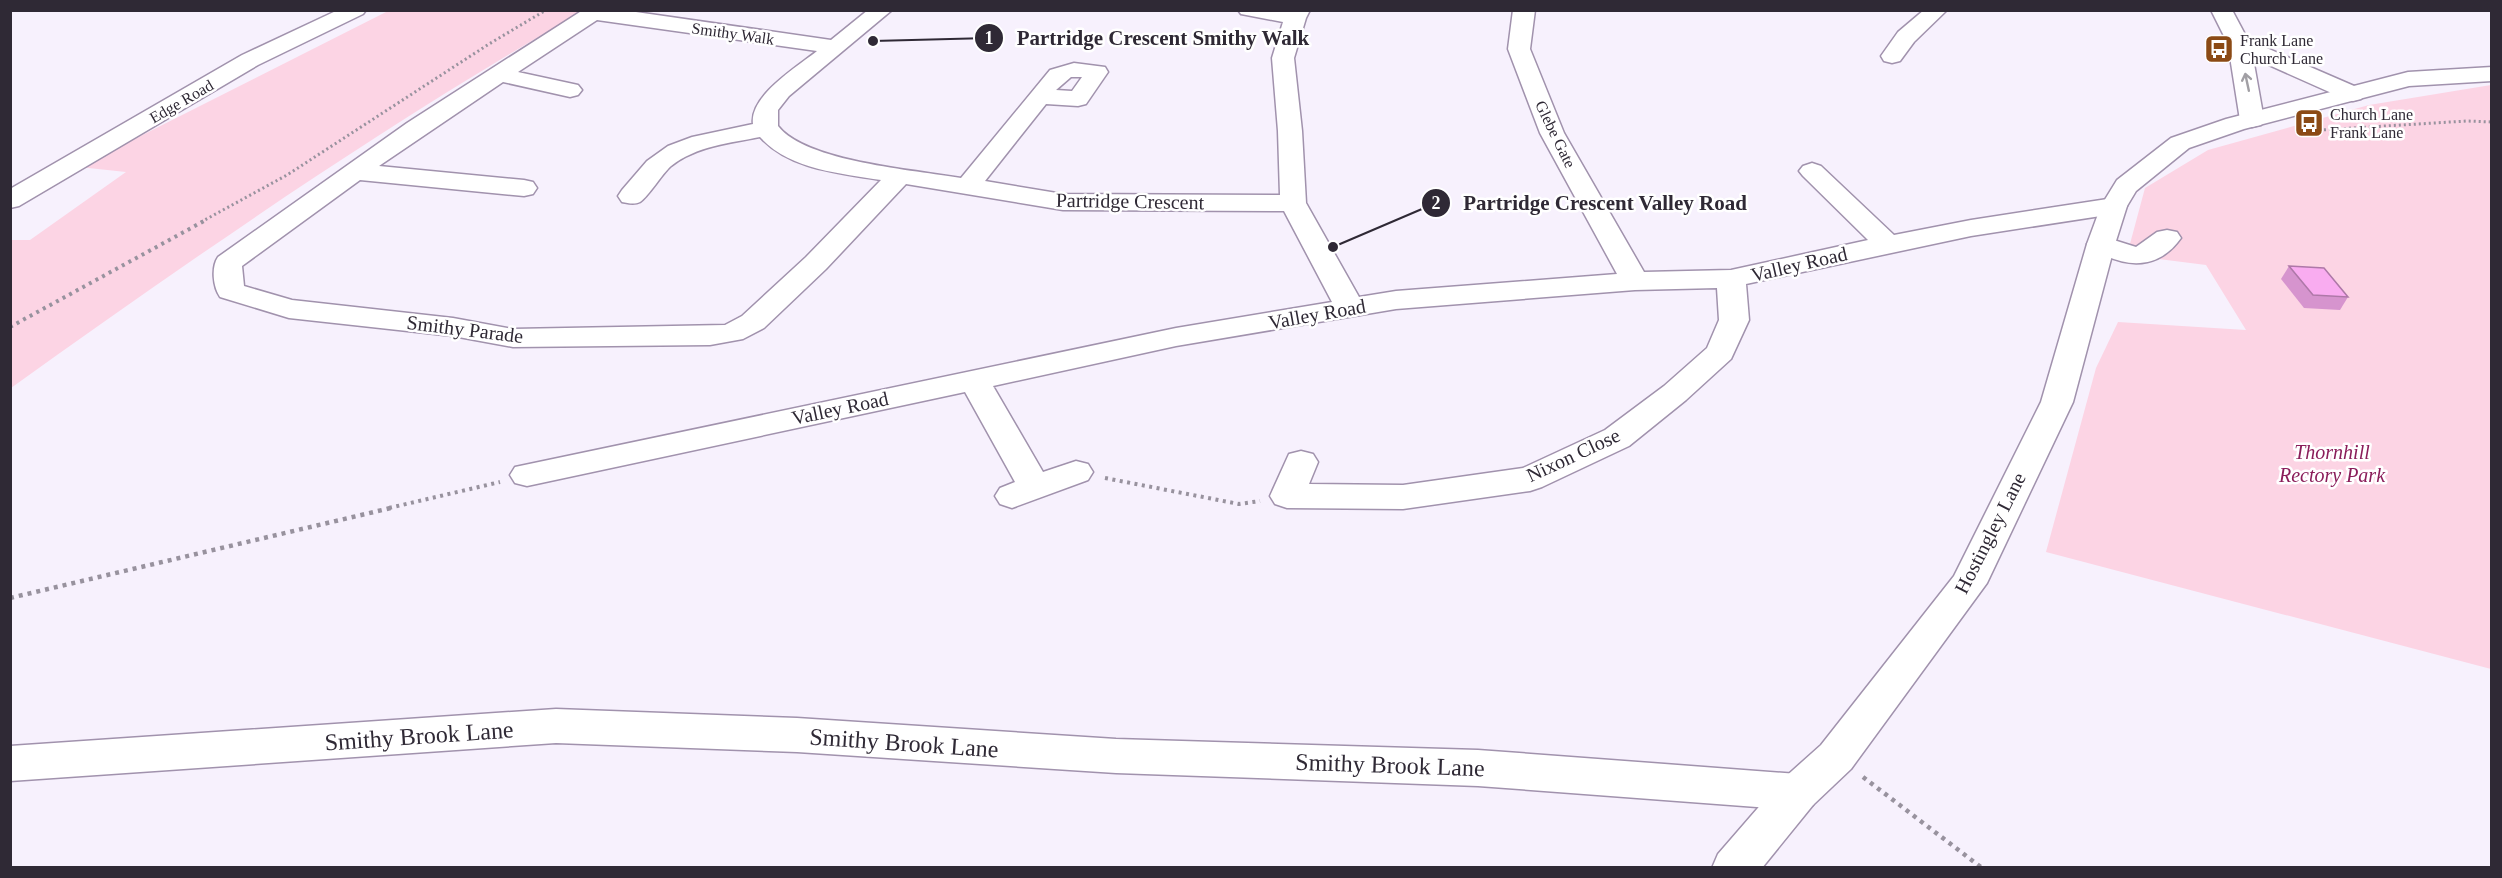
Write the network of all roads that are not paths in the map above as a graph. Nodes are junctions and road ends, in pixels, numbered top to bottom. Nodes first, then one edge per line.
1 (356, 10) edge
2 (882, 10) edge
3 (1248, 10) edge
4 (1524, 10) edge
5 (2221, 10) edge
6 (596, 12) edge
7 (1926, 12) edge
8 (1298, 14) edge
9 (2239, 44) junction
10 (836, 47) junction
11 (1892, 56) dead end
12 (1092, 71) dead end
13 (498, 74) junction
14 (2492, 74) edge
15 (570, 90) dead end
16 (2354, 94) junction
17 (2243, 122) junction
18 (766, 129) junction
19 (1812, 171) dead end
20 (358, 172) junction
21 (899, 176) junction
22 (968, 186) junction
23 (524, 189) dead end
24 (631, 196) dead end
25 (10, 200) edge
26 (1293, 203) junction
27 (2114, 206) junction
28 (2167, 238) dead end
29 (1888, 244) junction
30 (2101, 244) junction
31 (1731, 279) junction
32 (1635, 281) junction
33 (1351, 309) junction
34 (974, 380) junction
35 (1301, 462) dead end
36 (1076, 472) road end
37 (527, 475) road end
38 (10, 764) edge
39 (1798, 792) junction
40 (1734, 867) edge

1 - 25 street, Edge Road
2 - 10 street
3 - 8 street
4 - 32 street, Glebe Gate
5 - 9 street
6 - 10 street, Smithy Walk
6 - 13 street, Smithy Parade
7 - 11 street
8 - 26 street
9 - 16 street
17 -> 9 street
10 - 18 street
12 - 22 street
13 - 15 street
13 - 20 street, Smithy Parade
14 - 16 street, Hostingley Lane
16 - 17 street, Hostingley Lane
17 - 27 street, Hostingley Lane
18 - 21 street, Partridge Crescent
18 - 24 street
19 - 29 street
20 - 21 street, Smithy Parade
20 - 23 street
21 - 22 street, Partridge Crescent
22 - 26 street, Partridge Crescent
26 - 33 street
27 - 29 street, Valley Road
27 - 30 street, Hostingley Lane
28 - 30 street
29 - 31 street, Valley Road
30 - 39 street, Hostingley Lane
31 - 32 street, Valley Road
31 - 35 street, Nixon Close
32 - 33 street, Valley Road
33 - 34 street, Valley Road
34 - 36 street
34 - 37 street, Valley Road
38 - 39 street, Smithy Brook Lane
39 - 40 street, Hostingley Lane

